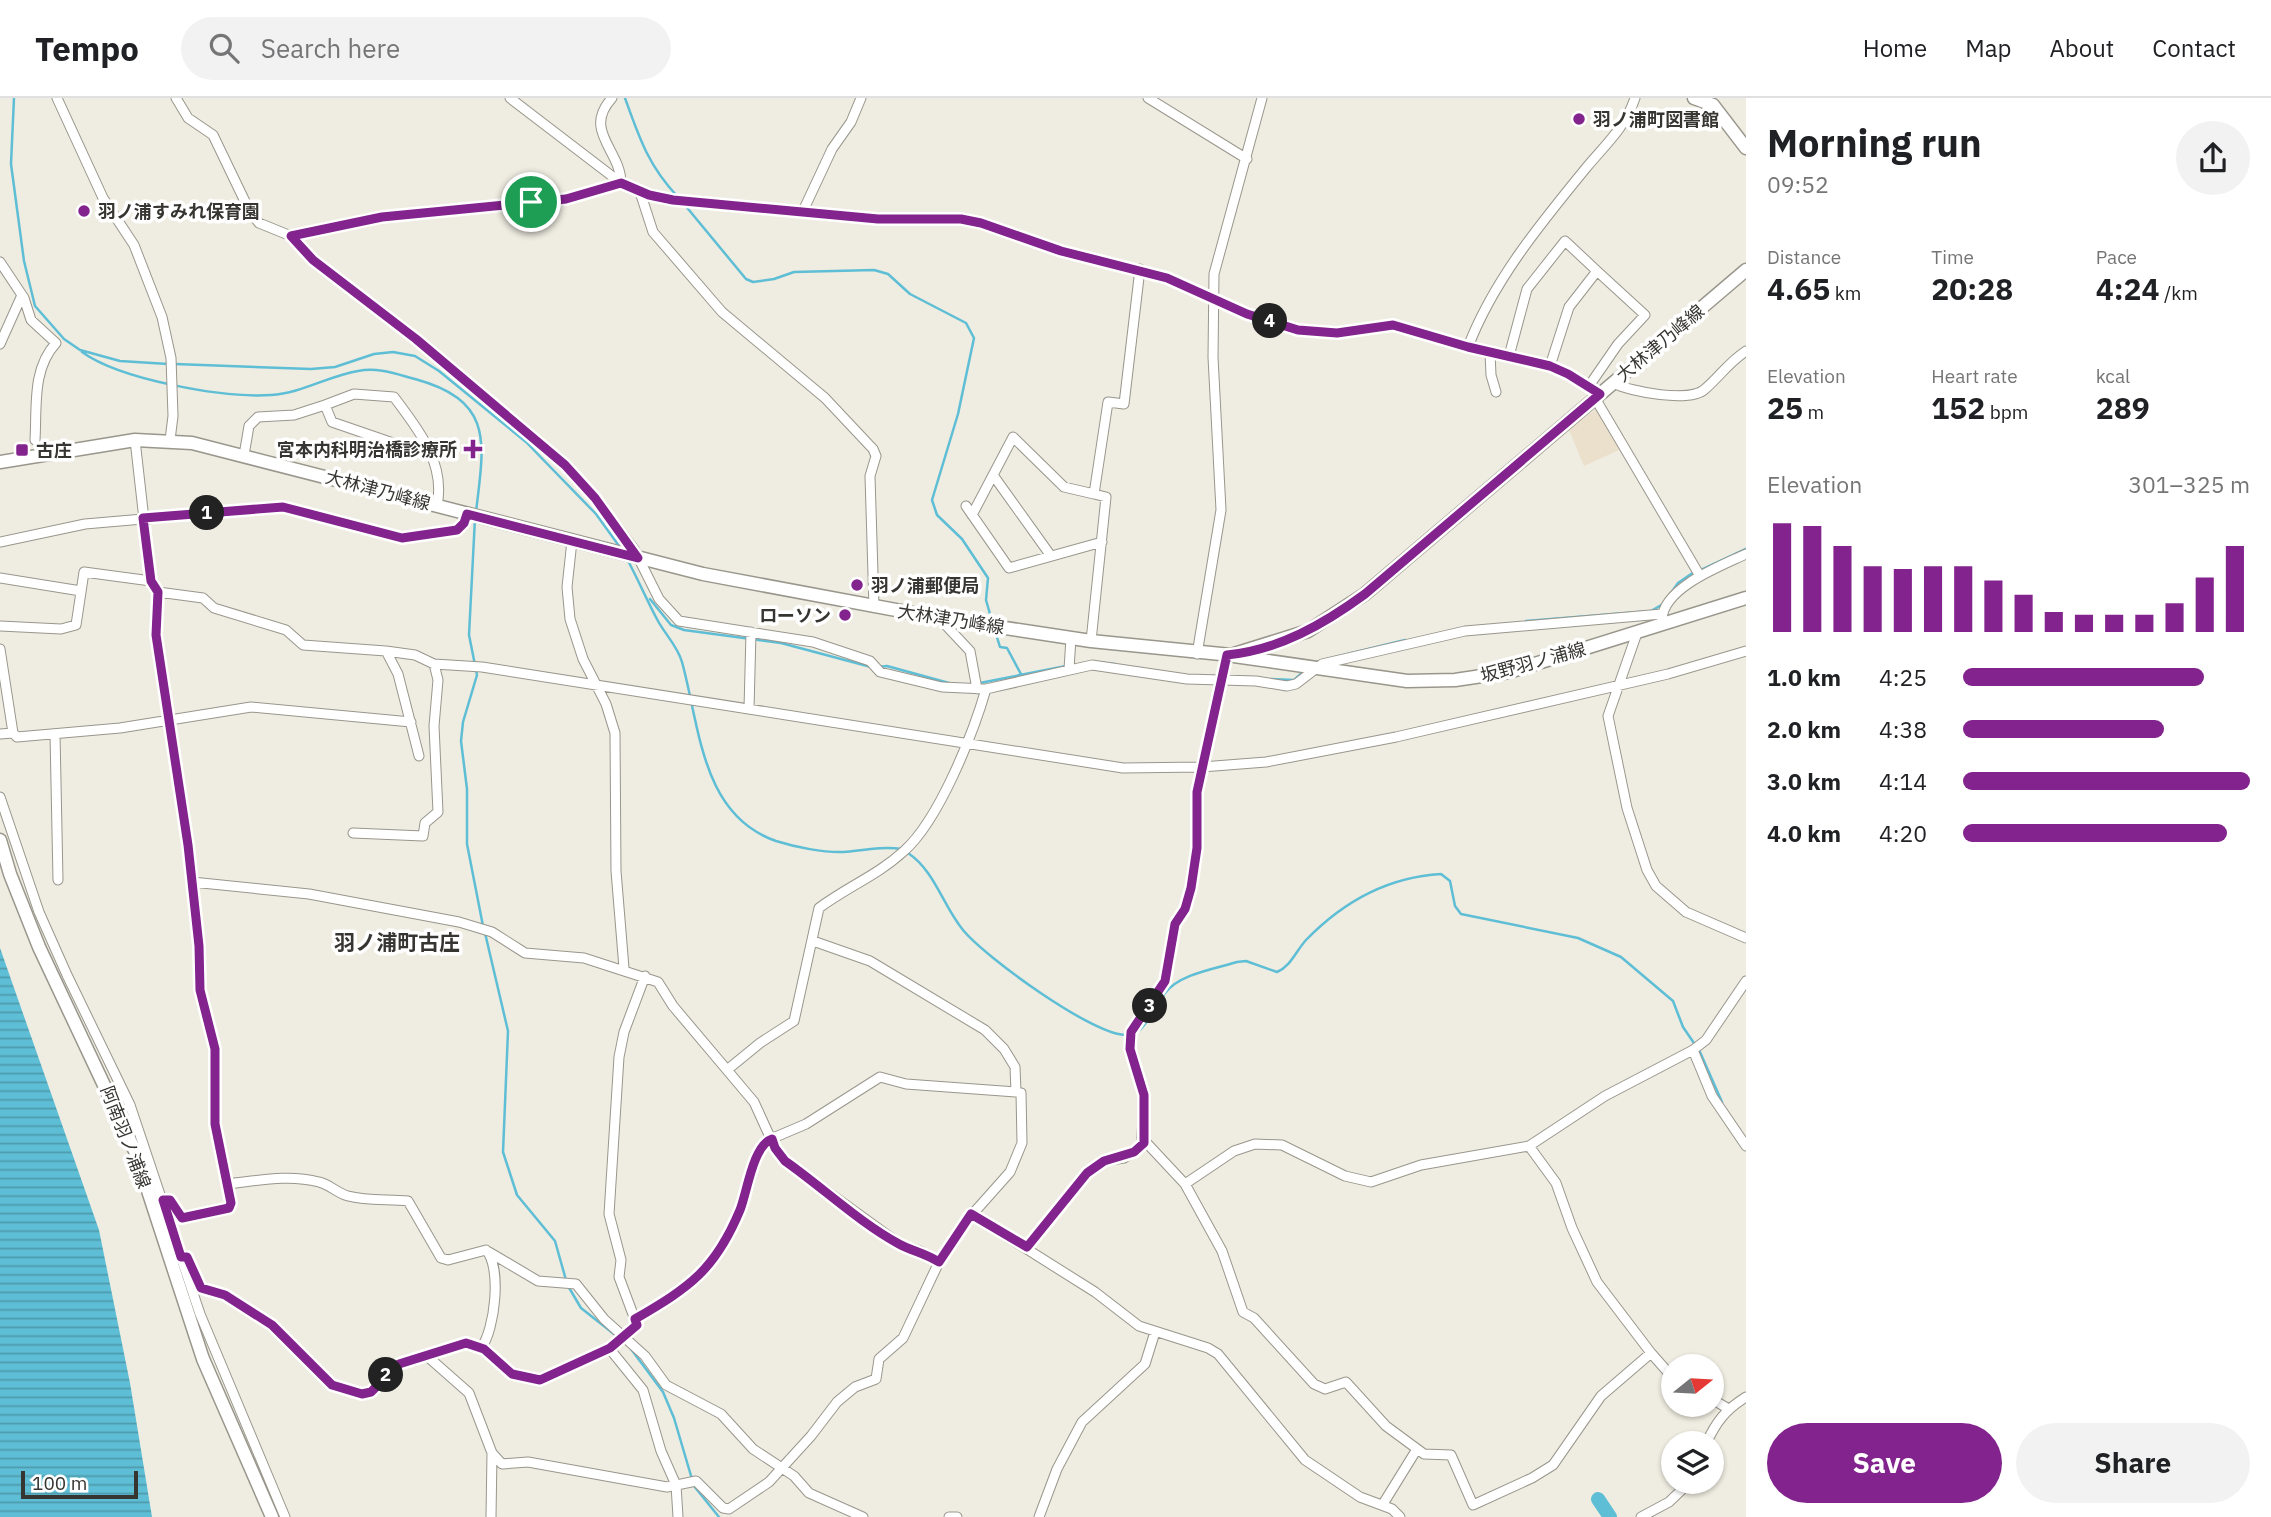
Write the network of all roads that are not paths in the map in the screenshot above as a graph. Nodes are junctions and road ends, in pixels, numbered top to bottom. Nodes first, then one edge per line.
1 (57, 98) edge
2 (176, 98) edge
3 (510, 98) edge
4 (612, 98) edge
5 (862, 98) edge
6 (1148, 98) edge
7 (1262, 98) edge
8 (1635, 98) edge
9 (1694, 98) edge
10 (1746, 148) edge
11 (1247, 159) junction
12 (621, 183) junction
13 (640, 191) junction
14 (803, 211) junction
15 (291, 236) junction
16 (0, 262) edge
17 (1140, 269) junction
18 (1746, 270) edge
19 (1597, 271) junction
20 (22, 295) junction
21 (1212, 297) junction
22 (0, 344) edge
23 (1468, 347) junction
24 (1746, 351) edge
25 (1490, 352) junction
26 (1509, 356) junction
27 (1550, 366) junction
28 (1613, 383) junction
29 (1496, 392) dead end
30 (1595, 393) junction
31 (325, 405) junction
32 (35, 440) dead end
33 (135, 440) junction
34 (170, 440) junction
35 (430, 452) junction
36 (244, 456) junction
37 (0, 462) edge
38 (993, 475) junction
39 (1094, 494) junction
40 (437, 506) junction
41 (965, 506) dead end
42 (472, 515) junction
43 (972, 515) junction
44 (143, 518) junction
45 (572, 541) junction
46 (0, 542) edge
47 (1102, 542) junction
48 (1746, 554) edge
49 (1051, 556) junction
50 (634, 557) junction
51 (1700, 576) junction
52 (0, 578) edge
53 (151, 581) junction
54 (81, 591) junction
55 (158, 592) junction
56 (1746, 598) edge
57 (874, 607) junction
58 (939, 618) junction
59 (1662, 619) junction
60 (0, 625) edge
61 (1637, 633) junction
62 (751, 636) junction
63 (1071, 638) junction
64 (1091, 641) junction
65 (0, 649) edge
66 (386, 651) junction
67 (1746, 651) edge
68 (1197, 654) junction
69 (1229, 655) junction
70 (435, 664) junction
71 (1069, 670) junction
72 (1313, 670) junction
73 (1223, 677) junction
74 (1617, 684) junction
75 (594, 685) junction
76 (982, 689) junction
77 (749, 709) junction
78 (170, 720) junction
79 (411, 722) junction
80 (13, 733) junction
81 (0, 734) edge
82 (55, 734) junction
83 (966, 743) junction
84 (419, 756) dead end
85 (1202, 767) junction
86 (0, 797) edge
87 (353, 833) dead end
88 (0, 840) edge
89 (58, 880) dead end
90 (192, 882) junction
91 (1746, 938) edge
92 (813, 941) junction
93 (624, 968) junction
94 (645, 976) junction
95 (1746, 981) edge
96 (1696, 1048) junction
97 (727, 1070) junction
98 (1016, 1092) junction
99 (772, 1139) junction
100 (1144, 1143) junction
101 (1529, 1146) junction
102 (1746, 1146) edge
103 (226, 1184) junction
104 (1185, 1184) junction
105 (163, 1200) junction
106 (971, 1214) junction
107 (1027, 1247) junction
108 (489, 1252) junction
109 (181, 1257) junction
110 (939, 1262) junction
111 (635, 1319) junction
112 (1155, 1332) junction
113 (625, 1336) junction
114 (481, 1348) junction
115 (610, 1348) junction
116 (1651, 1353) junction
117 (427, 1356) junction
118 (1661, 1368) edge
119 (1746, 1397) edge
120 (1724, 1406) edge
121 (1727, 1408) junction
122 (1714, 1431) edge
123 (1418, 1449) junction
124 (492, 1452) junction
125 (782, 1467) junction
126 (676, 1485) junction
127 (1677, 1494) edge
128 (1383, 1504) junction
129 (272, 1517) edge
130 (285, 1517) edge
131 (491, 1517) edge
132 (678, 1517) edge
133 (863, 1517) edge
134 (949, 1517) edge
135 (957, 1517) edge
136 (1038, 1517) edge
137 (1400, 1517) edge
138 (1641, 1517) edge

1 - 34 street
2 - 15 street
3 - 12 street
4 - 12 street
5 - 14 street
6 - 11 street
7 - 11 street
8 - 23 street
9 - 10 main road
11 - 21 street
12 - 13 street
12 - 15 street
13 - 14 street
13 - 57 street
14 - 17 street
15 - 50 street
16 - 20 street
17 - 21 street
17 - 39 street
18 - 28 main road, 大林津乃峰線
19 - 26 street
19 - 27 street
19 - 30 street
20 - 22 street
20 - 32 street
21 - 23 street
21 - 68 street
23 - 25 street
24 - 28 street
25 - 26 street
25 - 29 street
26 - 27 street
27 - 30 street
28 - 30 main road, 大林津乃峰線
30 - 51 street
30 - 69 main road, 大林津乃峰線
31 - 35 street
31 - 35 street
31 - 36 street
33 - 34 main road, 大林津乃峰線
33 - 37 main road, 大林津乃峰線
33 - 44 street
34 - 36 main road, 大林津乃峰線
35 - 40 street
36 - 40 main road, 大林津乃峰線
38 - 39 street
38 - 43 street
38 - 49 street
39 - 47 street
40 - 42 main road, 大林津乃峰線
41 - 43 street
42 - 44 street
42 - 45 main road, 大林津乃峰線
43 - 49 street
44 - 46 street
44 - 53 street
45 - 50 main road, 大林津乃峰線
45 - 75 street
47 - 49 street
47 - 64 street
48 - 51 street
50 - 57 main road, 大林津乃峰線
50 - 62 street
51 - 59 street
52 - 54 street
53 - 54 street
53 - 55 street
54 - 60 street
55 - 66 street
55 - 78 street
56 - 59 main road, 坂野羽ノ浦線
57 - 58 main road, 大林津乃峰線
58 - 63 main road, 大林津乃峰線
58 - 76 street
59 - 61 main road, 坂野羽ノ浦線
59 - 72 street
61 - 72 main road, 坂野羽ノ浦線
61 - 74 street
62 - 76 street
62 - 77 street
63 - 64 main road, 大林津乃峰線
63 - 71 street
64 - 68 main road, 大林津乃峰線
65 - 80 street
66 - 70 street
66 - 79 street
67 - 74 street
68 - 69 main road, 大林津乃峰線
69 - 72 main road, 坂野羽ノ浦線
69 - 73 street
70 - 75 street
70 - 87 street
71 - 73 street
71 - 76 street
72 - 73 street
73 - 85 street
74 - 85 street
74 - 91 street
75 - 77 street
75 - 93 street
76 - 83 street
77 - 83 street
78 - 79 street
78 - 82 street
78 - 90 street
79 - 84 street
80 - 81 street
80 - 82 street
82 - 89 street
83 - 85 street
83 - 92 street
85 - 100 street
86 - 105 street
88 - 129 main road, 阿南羽ノ浦線
90 - 93 street
90 - 103 street
92 - 97 street
92 - 98 street
93 - 94 street
94 - 97 street
94 - 111 street
95 - 96 street
96 - 101 street
96 - 102 street
97 - 99 street
98 - 99 street
98 - 106 street
99 - 110 street
99 - 111 street
100 - 104 street
100 - 107 street
101 - 104 street
101 - 116 street
103 - 105 street
103 - 108 street
104 - 123 street
105 - 109 street
106 - 107 street
106 - 110 street
107 - 112 street
108 - 113 street
108 - 114 street
109 - 117 street
109 - 130 street
110 - 125 street
111 - 113 street
112 - 128 street
112 - 136 street
113 - 115 street
113 - 125 street
114 - 115 street
114 - 117 street
115 - 126 street
116 - 118 street
116 - 123 street
117 - 124 street
119 - 121 street
120 - 121 street
121 - 122 street
123 - 128 street
124 - 126 street
124 - 131 street
125 - 126 street
125 - 133 street
126 - 132 street
127 - 138 street
128 - 137 street
134 - 135 street

